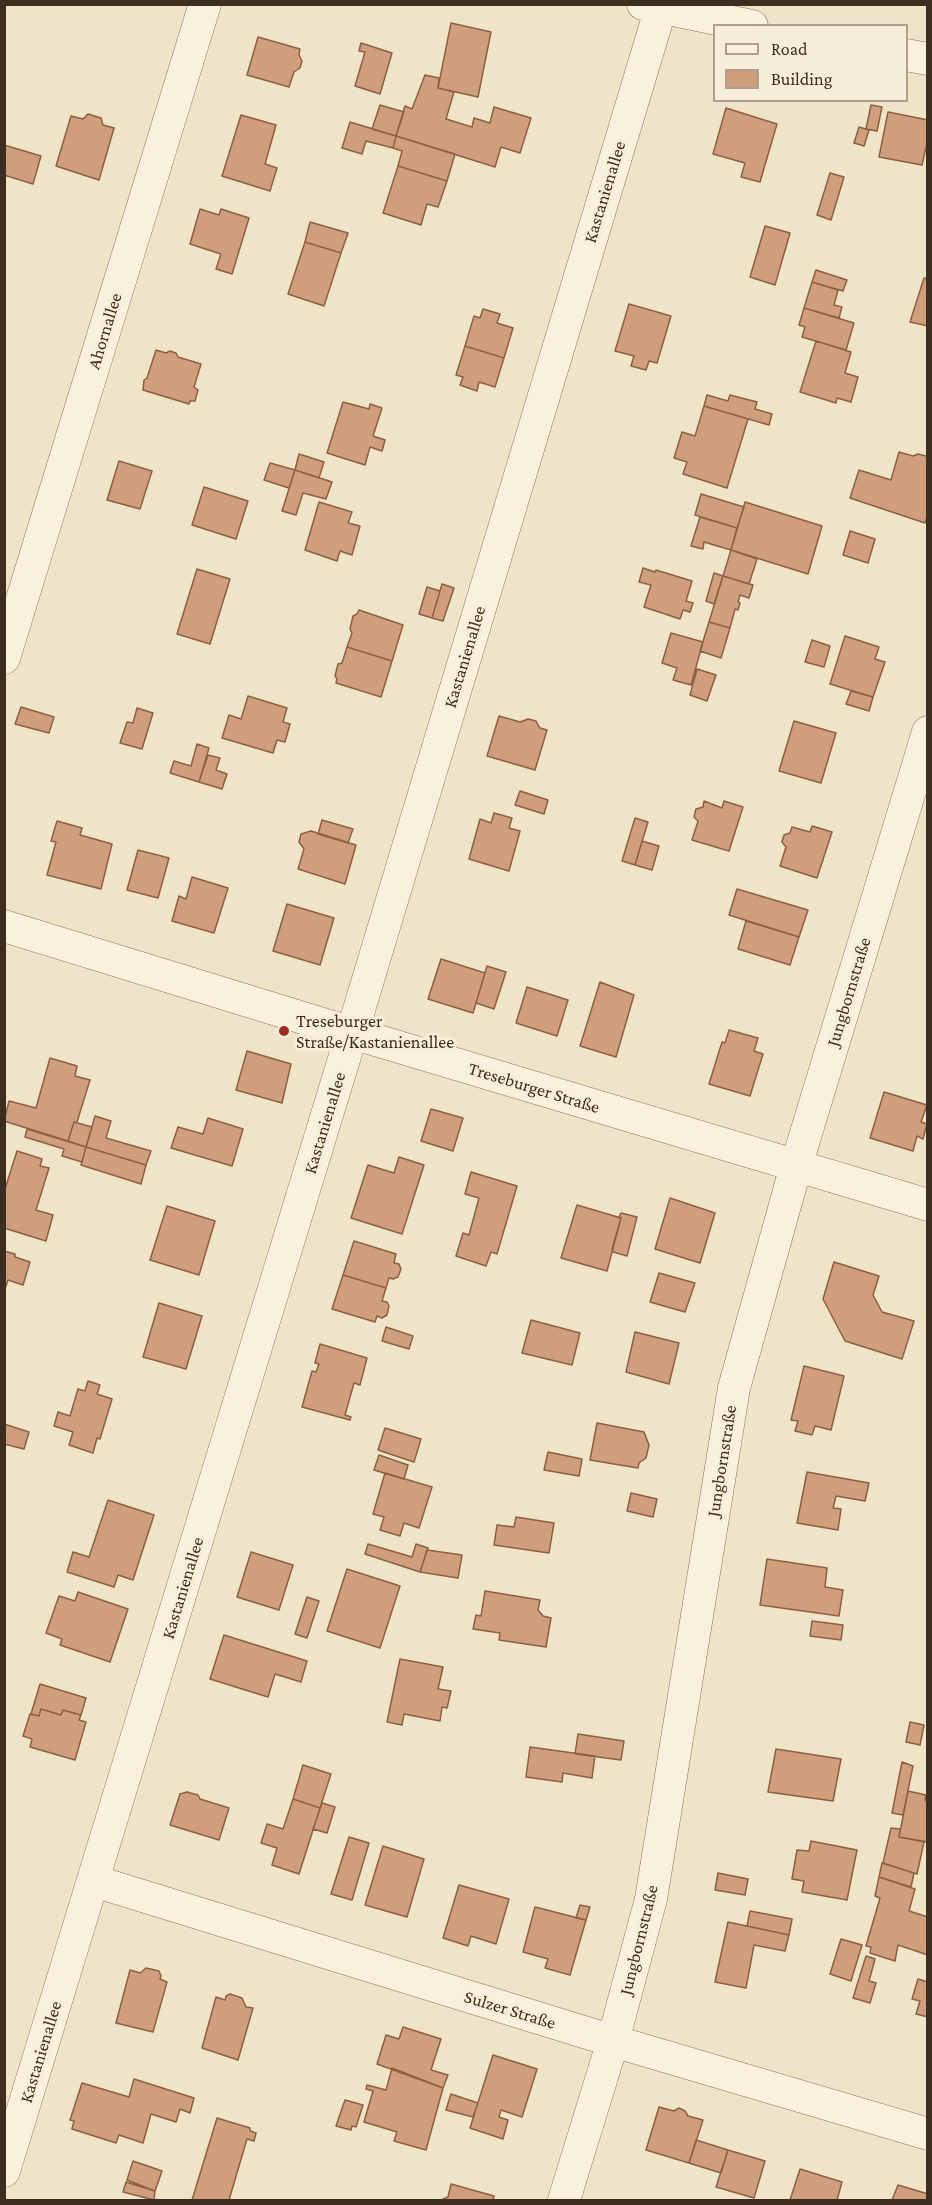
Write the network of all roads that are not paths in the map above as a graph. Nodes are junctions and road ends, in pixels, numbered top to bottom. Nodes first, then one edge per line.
1 (205, 4) edge
2 (655, 6) edge
3 (742, 24) edge
4 (908, 55) edge
5 (927, 59) edge
6 (4, 658) edge
7 (927, 732) edge
8 (4, 926) edge
9 (352, 1033) junction
10 (796, 1166) junction
11 (927, 1205) edge
12 (94, 1881) junction
13 (613, 2041) junction
14 (927, 2134) edge
15 (4, 2171) edge
16 (564, 2200) edge

1 - 6 street, Ahornallee
2 - 3 street
2 - 9 street, Kastanienallee
4 - 5 street
7 - 10 street, Jungbornstraße
8 - 9 street, Treseburger Straße
9 - 10 street, Treseburger Straße
9 - 12 street, Kastanienallee
10 - 11 street, Treseburger Straße
10 - 13 street, Jungbornstraße
12 - 13 street, Sulzer Straße
12 - 15 street, Kastanienallee
13 - 14 street, Sulzer Straße
13 - 16 street, Jungbornstraße

